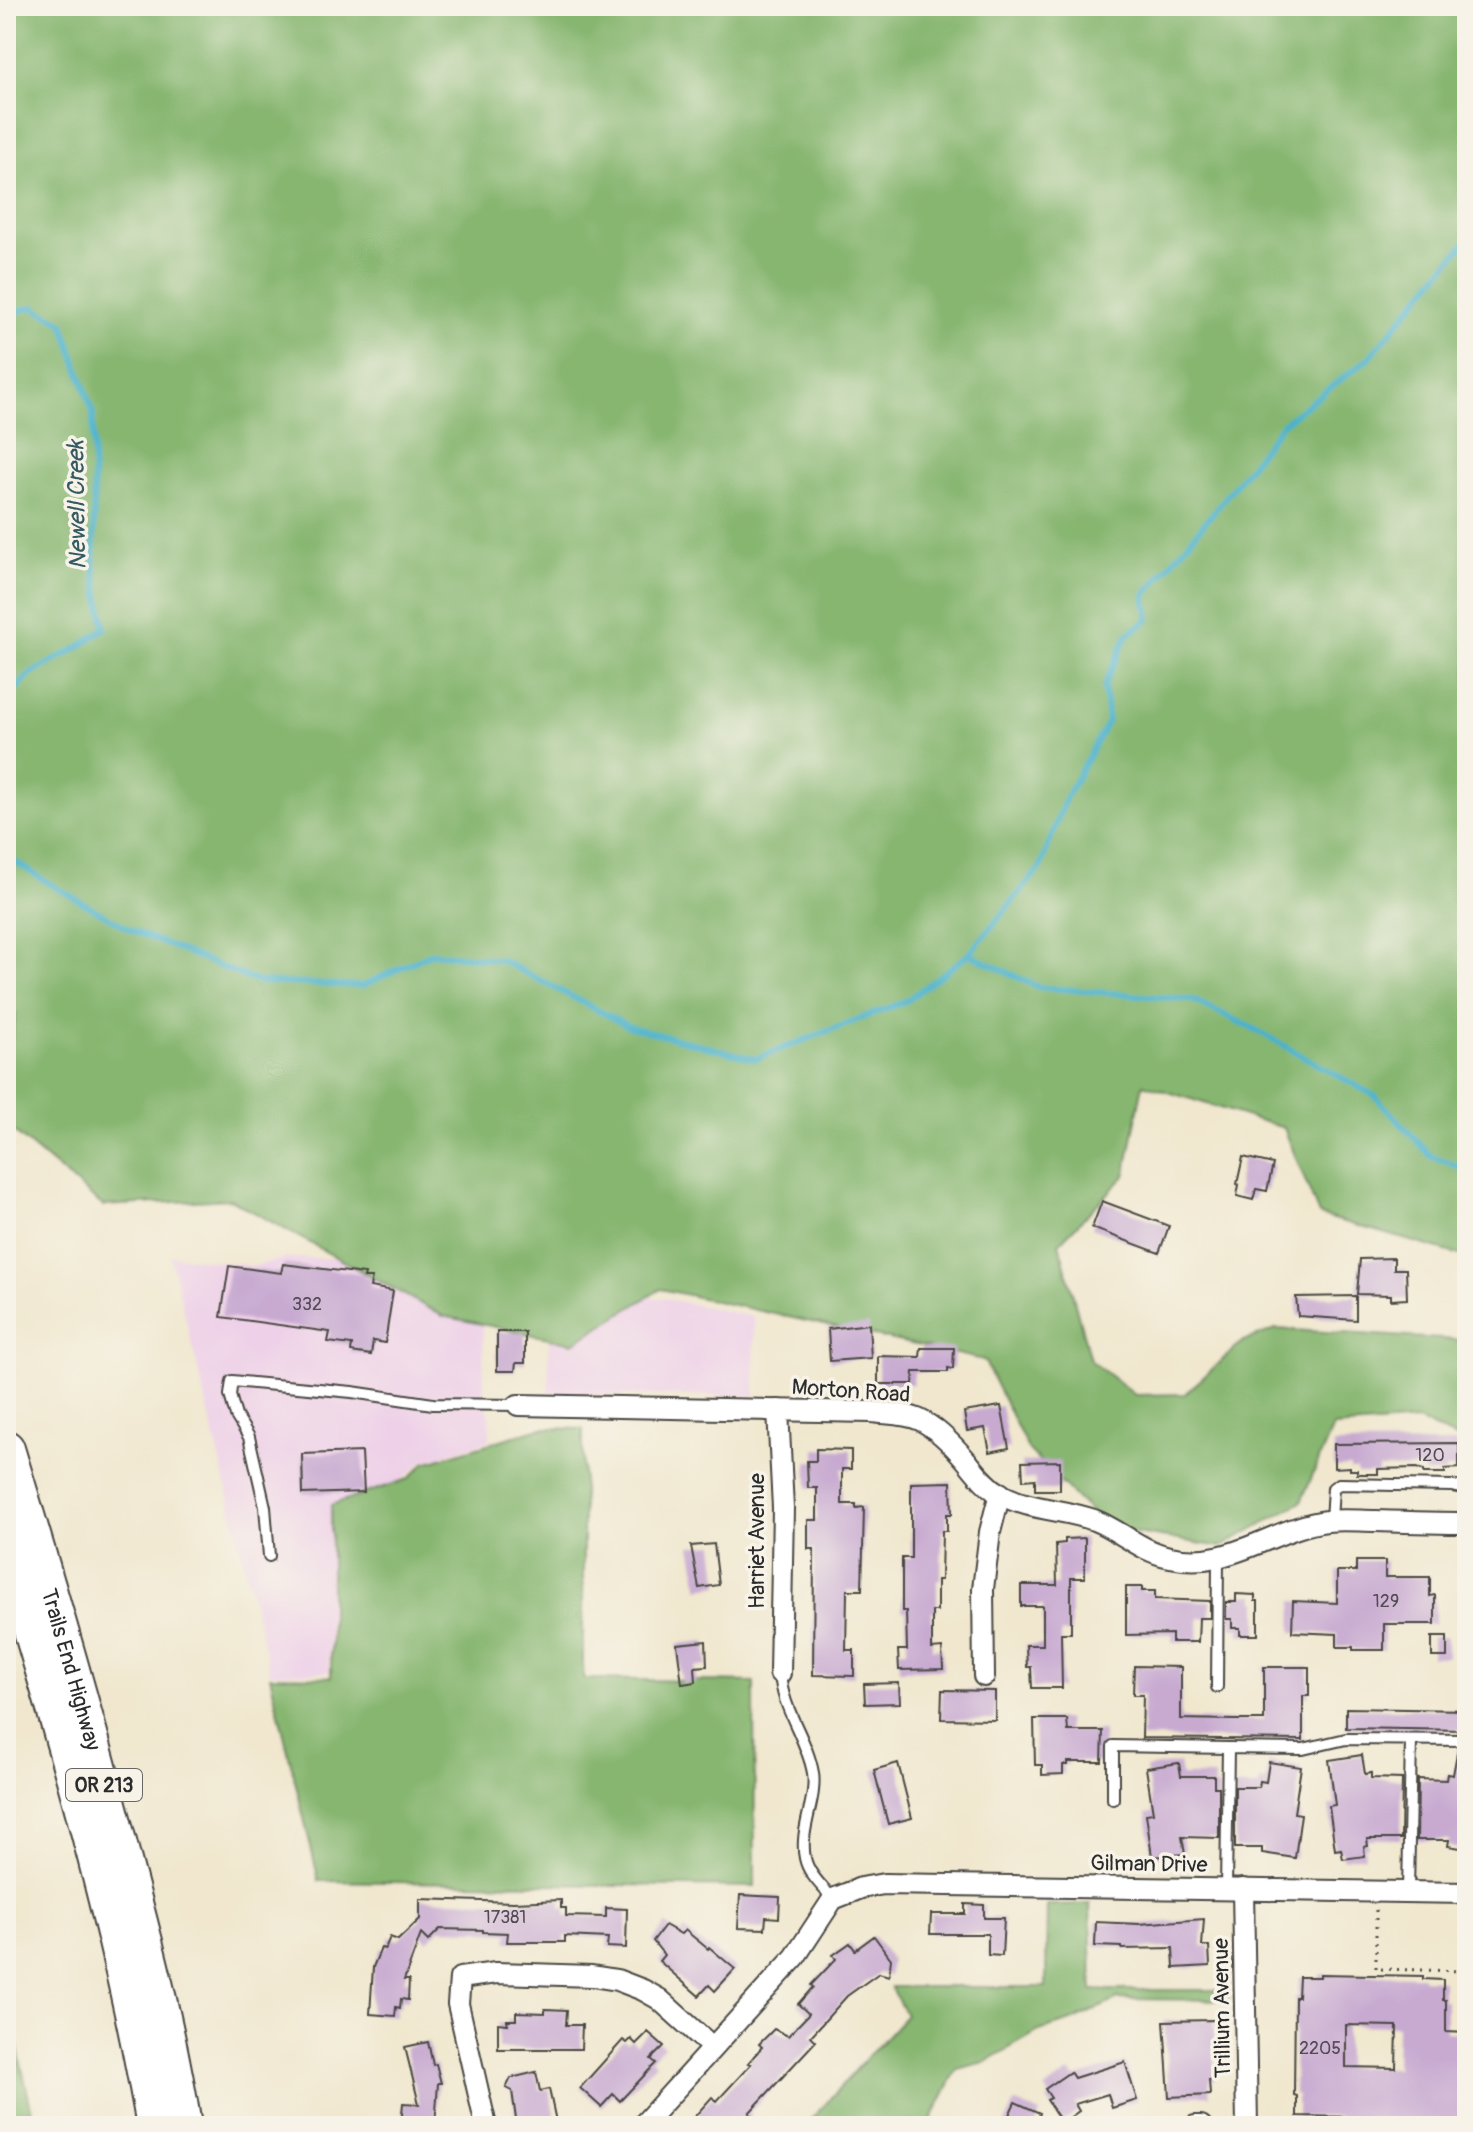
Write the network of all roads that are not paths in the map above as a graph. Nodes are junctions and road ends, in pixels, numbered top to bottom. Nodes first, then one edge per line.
1 (518, 1405) joint
2 (778, 1410) junction
3 (6, 1449) edge
4 (1467, 1489) edge
5 (1000, 1493) junction
6 (1331, 1520) junction
7 (1467, 1523) edge
8 (6, 1544) edge
9 (269, 1556) dead end
10 (1218, 1558) junction
11 (780, 1673) joint
12 (984, 1676) dead end
13 (1217, 1687) dead end
14 (1411, 1740) junction
15 (1467, 1740) edge
16 (1228, 1748) junction
17 (1113, 1799) dead end
18 (1234, 1889) junction
19 (1408, 1891) junction
20 (1467, 1893) edge
21 (833, 1899) junction
22 (712, 2047) junction
23 (155, 2126) edge
24 (183, 2126) edge
25 (486, 2126) edge
26 (642, 2126) edge
27 (1247, 2126) edge

1 - 2 street, Morton Road
1 - 9 lane, Morton Road
2 - 5 street, Morton Road
2 - 11 street, Harriet Avenue
3 - 24 highway, Trails End Highway / OR 213
4 - 6 lane
5 - 10 street, Morton Road
5 - 12 street
6 - 7 street, Morton Road
6 - 10 street, Morton Road
8 - 23 highway, Trails End Highway / OR 213
10 - 13 lane
11 - 21 lane
14 - 15 lane
14 - 16 lane
14 - 19 lane
16 - 17 lane
16 - 18 lane
18 - 19 street, Gilman Drive
18 - 21 street, Gilman Drive
18 - 27 street, Trillium Avenue
19 - 20 street, Gilman Drive
21 - 22 street
22 - 25 street
22 - 26 street

